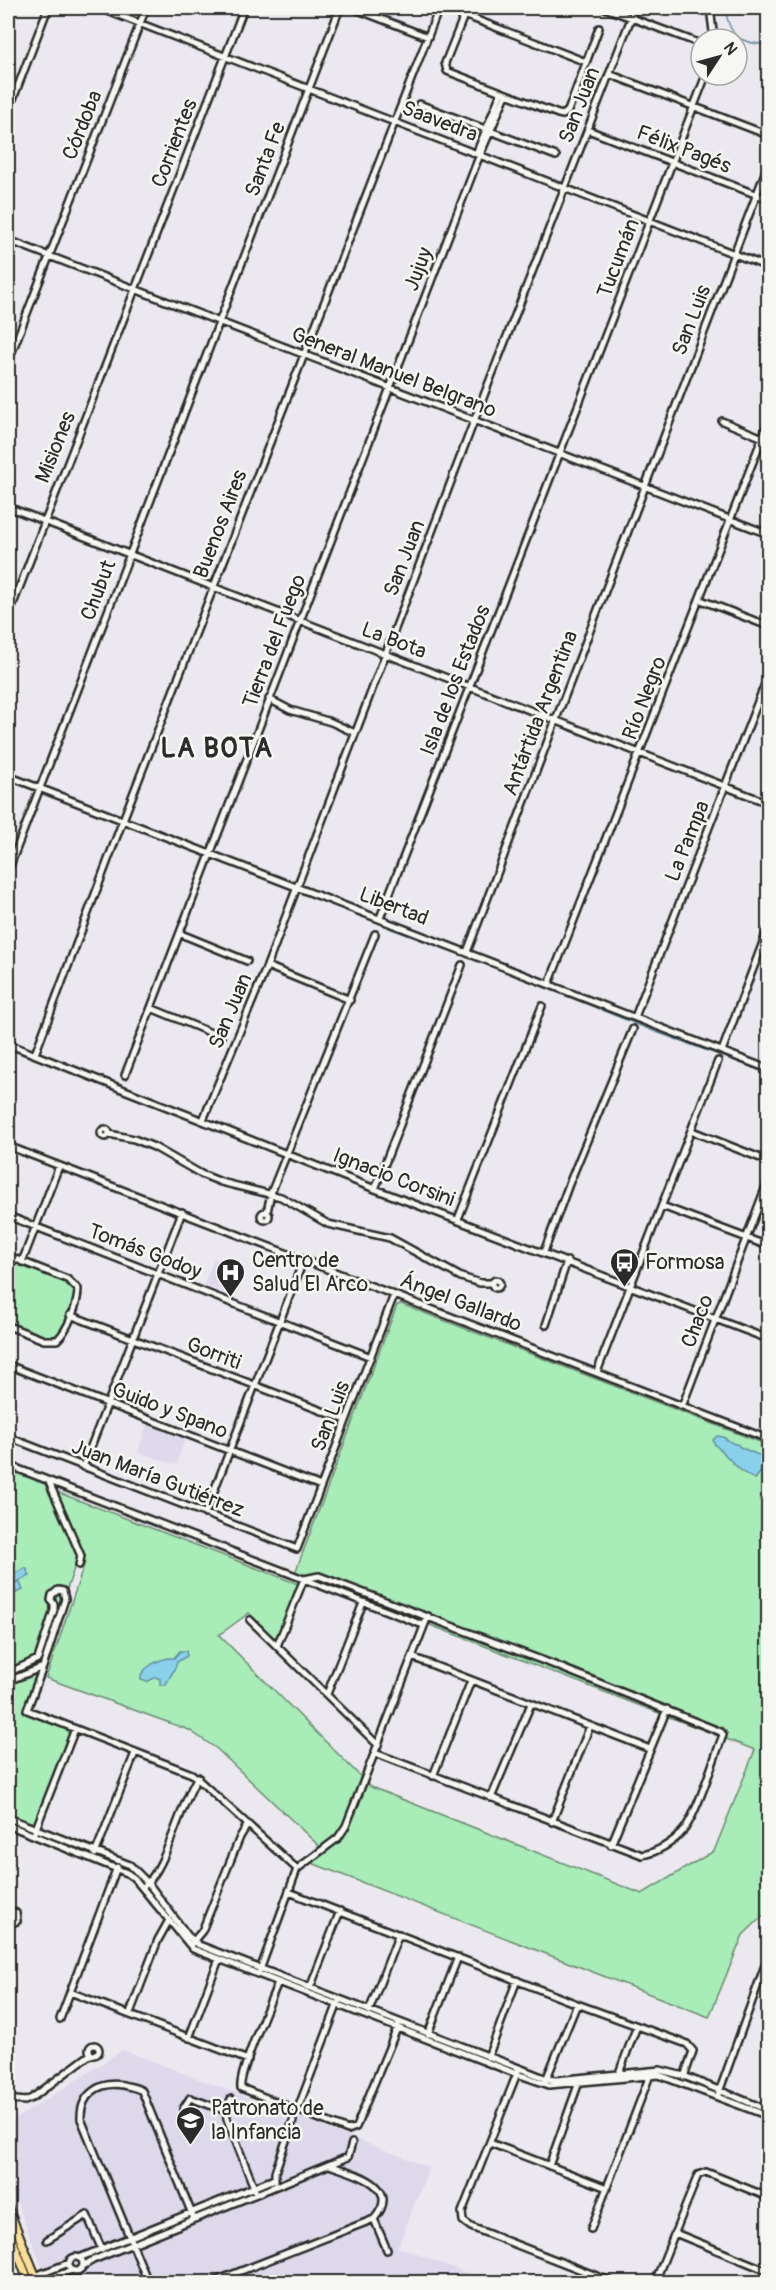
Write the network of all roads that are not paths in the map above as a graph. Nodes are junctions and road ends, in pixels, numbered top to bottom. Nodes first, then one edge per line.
1 (48, 8) edge
2 (99, 8) edge
3 (146, 8) edge
4 (244, 8) edge
5 (340, 8) edge
6 (353, 8) edge
7 (439, 8) edge
8 (467, 8) edge
9 (605, 8) edge
10 (635, 8) edge
11 (710, 8) edge
12 (464, 15) junction
13 (631, 18) junction
14 (140, 24) junction
15 (712, 27) edge
16 (599, 28) dead end
17 (428, 37) junction
18 (689, 40) edge
19 (225, 56) junction
20 (586, 62) junction
21 (609, 74) junction
22 (701, 87) edge
23 (309, 89) junction
24 (503, 94) junction
25 (419, 104) dead end
26 (9, 105) edge
27 (694, 106) junction
28 (8, 112) edge
29 (395, 122) junction
30 (588, 130) junction
31 (488, 131) junction
32 (768, 135) edge
33 (479, 154) junction
34 (556, 156) dead end
35 (673, 161) junction
36 (768, 165) edge
37 (565, 187) junction
38 (758, 195) junction
39 (768, 199) edge
40 (650, 221) junction
41 (8, 240) edge
42 (734, 254) junction
43 (48, 255) junction
44 (768, 267) edge
45 (135, 290) junction
46 (220, 322) junction
47 (304, 354) junction
48 (8, 363) edge
49 (390, 387) junction
50 (474, 421) junction
51 (722, 421) dead end
52 (768, 423) edge
53 (763, 438) junction
54 (560, 453) junction
55 (645, 486) junction
56 (8, 507) edge
57 (731, 520) junction
58 (44, 522) junction
59 (768, 534) edge
60 (129, 555) junction
61 (213, 588) junction
62 (700, 600) junction
63 (8, 617) edge
64 (298, 621) junction
65 (768, 626) edge
66 (385, 655) junction
67 (768, 676) edge
68 (471, 687) junction
69 (269, 699) junction
70 (555, 720) junction
71 (355, 733) junction
72 (640, 753) junction
73 (8, 776) edge
74 (726, 787) junction
75 (39, 789) junction
76 (768, 803) edge
77 (123, 820) junction
78 (210, 855) junction
79 (8, 871) edge
80 (296, 886) junction
81 (380, 918) junction
82 (768, 929) edge
83 (180, 934) junction
84 (375, 934) dead end
85 (467, 952) junction
86 (247, 961) dead end
87 (462, 965) dead end
88 (267, 966) junction
89 (549, 984) junction
90 (350, 1000) junction
91 (543, 1006) dead end
92 (151, 1008) junction
93 (635, 1017) junction
94 (633, 1029) dead end
95 (221, 1037) dead end
96 (8, 1044) edge
97 (722, 1051) junction
98 (35, 1054) junction
99 (718, 1061) dead end
100 (768, 1069) edge
101 (125, 1075) dead end
102 (203, 1120) junction
103 (692, 1131) junction
104 (109, 1134) dead end
105 (8, 1146) edge
106 (288, 1154) junction
107 (768, 1161) edge
108 (59, 1166) junction
109 (768, 1181) edge
110 (375, 1189) junction
111 (271, 1193) junction
112 (662, 1206) junction
113 (182, 1212) junction
114 (267, 1212) dead end
115 (8, 1216) edge
116 (458, 1219) junction
117 (36, 1227) junction
118 (747, 1238) junction
119 (768, 1246) edge
120 (544, 1252) junction
121 (8, 1256) edge
122 (304, 1259) junction
123 (567, 1261) junction
124 (22, 1262) junction
125 (158, 1274) junction
126 (492, 1283) dead end
127 (631, 1285) junction
128 (394, 1295) junction
129 (70, 1315) junction
130 (716, 1318) junction
131 (280, 1321) junction
132 (546, 1325) dead end
133 (8, 1326) edge
134 (768, 1339) edge
135 (132, 1340) junction
136 (371, 1357) junction
137 (8, 1365) edge
138 (597, 1372) junction
139 (254, 1386) junction
140 (108, 1403) junction
141 (683, 1404) junction
142 (346, 1420) junction
143 (8, 1437) edge
144 (768, 1438) edge
145 (229, 1450) junction
146 (8, 1465) edge
147 (83, 1467) junction
148 (49, 1482) junction
149 (321, 1486) junction
150 (205, 1514) junction
151 (297, 1549) joint
152 (79, 1565) dead end
153 (303, 1580) junction
154 (363, 1603) junction
155 (428, 1616) junction
156 (250, 1620) dead end
157 (423, 1626) junction
158 (277, 1646) junction
159 (412, 1657) junction
160 (43, 1667) junction
161 (8, 1673) edge
162 (8, 1681) edge
163 (471, 1681) junction
164 (327, 1694) junction
165 (531, 1704) junction
166 (667, 1709) junction
167 (590, 1726) junction
168 (75, 1729) junction
169 (378, 1744) junction
170 (650, 1749) junction
171 (135, 1752) junction
172 (375, 1753) junction
173 (433, 1776) junction
174 (198, 1777) junction
175 (491, 1798) junction
176 (8, 1818) edge
177 (552, 1822) junction
178 (248, 1824) junction
179 (8, 1825) edge
180 (36, 1828) junction
181 (33, 1835) junction
182 (611, 1845) junction
183 (94, 1855) junction
184 (117, 1867) junction
185 (297, 1869) junction
186 (148, 1883) junction
187 (141, 1887) junction
188 (289, 1892) junction
189 (8, 1909) edge
190 (339, 1911) junction
191 (168, 1922) junction
192 (8, 1925) edge
193 (399, 1934) junction
194 (194, 1941) junction
195 (188, 1946) junction
196 (458, 1957) junction
197 (768, 1957) edge
198 (219, 1959) junction
199 (259, 1972) junction
200 (761, 1977) junction
201 (517, 1980) junction
202 (768, 1980) edge
203 (278, 1982) junction
204 (309, 1990) junction
205 (70, 1992) junction
206 (338, 2002) junction
207 (577, 2004) junction
208 (130, 2013) junction
209 (368, 2013) junction
210 (60, 2019) dead end
211 (398, 2025) junction
212 (637, 2026) junction
213 (428, 2036) junction
214 (189, 2037) junction
215 (91, 2054) dead end
216 (487, 2059) junction
217 (248, 2060) junction
218 (518, 2071) junction
219 (619, 2073) junction
220 (650, 2075) junction
221 (683, 2079) junction
222 (546, 2081) junction
223 (579, 2082) junction
224 (718, 2094) junction
225 (8, 2099) edge
226 (231, 2099) dead end
227 (183, 2109) dead end
228 (768, 2110) edge
229 (226, 2111) junction
230 (297, 2111) junction
231 (768, 2116) edge
232 (293, 2121) dead end
233 (490, 2143) junction
234 (352, 2144) dead end
235 (348, 2157) junction
236 (329, 2165) junction
237 (549, 2166) junction
238 (348, 2171) junction
239 (274, 2179) junction
240 (277, 2185) junction
241 (607, 2188) junction
242 (256, 2191) junction
243 (768, 2197) edge
244 (8, 2208) edge
245 (193, 2216) junction
246 (374, 2218) junction
247 (8, 2229) edge
248 (591, 2229) dead end
249 (675, 2233) junction
250 (47, 2240) dead end
251 (131, 2242) junction
252 (102, 2250) junction
253 (387, 2250) dead end
254 (79, 2258) junction
255 (69, 2263) junction
256 (83, 2266) junction
257 (72, 2270) junction
258 (768, 2271) edge
259 (38, 2280) edge
260 (29, 2283) edge
261 (148, 2283) edge
262 (213, 2283) edge
263 (612, 2283) edge
264 (655, 2283) edge

1 - 26 street
2 - 14 street, Saavedra
3 - 14 street, Córdoba
4 - 19 street, Corrientes
5 - 23 street, Santa Fe
6 - 17 street
7 - 17 street, Buenos Aires
8 - 12 street
9 - 13 street
10 - 13 street, San Juan
11 - 15 street
12 - 20 street
12 - 24 street
13 - 18 street
13 - 21 street, San Juan
14 - 19 street, Saavedra
14 - 43 street, Córdoba
16 - 20 street
17 - 29 street, Buenos Aires
19 - 23 street, Saavedra
19 - 45 street, Corrientes
20 - 24 street
21 - 27 street
21 - 30 street, San Juan
22 - 27 street, Tucumán
23 - 29 street, Saavedra
23 - 46 street, Santa Fe
24 - 31 street
25 - 31 street
26 - 28 street
27 - 32 street
27 - 35 street, Tucumán
29 - 33 street, Saavedra
29 - 47 street, Buenos Aires
30 - 35 street, Félix Pagés
30 - 37 street, San Juan
31 - 33 street
31 - 34 street
33 - 37 street, Saavedra
33 - 49 street, Jujuy
35 - 38 street, Félix Pagés
35 - 40 street, Tucumán
36 - 38 street, San Luis
37 - 40 street, Saavedra
37 - 50 street, San Juan
38 - 39 street, Félix Pagés
38 - 42 street, San Luis
40 - 42 street, Saavedra
40 - 54 street, Tucumán
41 - 43 street, General Manuel Belgrano
42 - 44 street, Saavedra
42 - 55 street, San Luis
43 - 45 street, General Manuel Belgrano
43 - 48 street, Córdoba
45 - 46 street, General Manuel Belgrano
45 - 58 street, Misiones
46 - 47 street, General Manuel Belgrano
46 - 60 street, Chubut
47 - 49 street, General Manuel Belgrano
47 - 61 street, Buenos Aires
49 - 50 street, General Manuel Belgrano
49 - 64 street, Tierra del Fuego
50 - 54 street, General Manuel Belgrano
50 - 66 street, San Juan
51 - 53 street
52 - 53 street, Río Negro
53 - 57 street, Río Negro
54 - 55 street, General Manuel Belgrano
54 - 68 street, Isla de los Estados
55 - 57 street, General Manuel Belgrano
55 - 70 street, Antártida Argentina
56 - 58 street, La Bota
57 - 59 street, General Manuel Belgrano
57 - 62 street, Río Negro
58 - 60 street, La Bota
58 - 63 street, Misiones
60 - 61 street, La Bota
60 - 75 street, Chubut
61 - 64 street, La Bota
61 - 77 street, Buenos Aires
62 - 65 street
62 - 72 street, Río Negro
64 - 66 street, La Bota
64 - 69 street, Tierra del Fuego
66 - 68 street, La Bota
66 - 71 street, San Juan
67 - 74 street, La Pampa
68 - 70 street, La Bota
68 - 81 street, Isla de los Estados
69 - 71 street
69 - 78 street, Tierra del Fuego
70 - 72 street, La Bota
70 - 85 street, Antártida Argentina
71 - 80 street, San Juan
72 - 74 street, La Bota
72 - 89 street, Río Negro
73 - 75 street, Libertad
74 - 76 street, La Bota
74 - 93 street, La Pampa
75 - 77 street, Libertad
75 - 79 street, Chubut
77 - 78 street, Libertad
77 - 98 street, Buenos Aires
78 - 80 street, Libertad
78 - 83 street, Tierra del Fuego
80 - 81 street, Libertad
80 - 88 street, San Juan
81 - 85 street, Libertad
82 - 97 street
83 - 86 street
83 - 92 street, Tierra del Fuego
84 - 90 street
85 - 89 street, Libertad
87 - 110 street
88 - 90 street
88 - 102 street, San Juan
89 - 93 street, Libertad
90 - 106 street
91 - 116 street
92 - 95 street
92 - 101 street, Tierra del Fuego
93 - 97 street, Libertad
94 - 120 street
96 - 98 street, Ignacio Corsini
97 - 100 street, Libertad
98 - 102 street, Ignacio Corsini
99 - 103 street
102 - 106 street, Ignacio Corsini
103 - 107 street
103 - 112 street
104 - 111 street
105 - 108 street, Ángel Gallardo
106 - 110 street, Ignacio Corsini
106 - 111 street
108 - 113 street, Ángel Gallardo
108 - 117 street
109 - 118 street, Chaco
110 - 116 street, Ignacio Corsini
111 - 114 street
111 - 126 street
112 - 118 street
112 - 127 street
113 - 122 street, Ángel Gallardo
113 - 125 street
115 - 117 street, Tomás Godoy
116 - 120 street, Ignacio Corsini
117 - 124 street
117 - 125 street, Tomás Godoy
118 - 119 street
118 - 130 street, Chaco
120 - 123 street, Ignacio Corsini
121 - 124 street
122 - 128 street, Ángel Gallardo
122 - 131 street
123 - 127 street, Ignacio Corsini
123 - 132 street
124 - 129 street
125 - 131 street, Tomás Godoy
125 - 135 street
127 - 130 street, Ignacio Corsini
127 - 138 street
128 - 136 street, San Luis
128 - 138 street, Ángel Gallardo
129 - 133 street
129 - 135 street, Gorriti
130 - 134 street, Ignacio Corsini
130 - 141 street, Chaco
131 - 136 street, Tomás Godoy
131 - 139 street
135 - 139 street, Gorriti
135 - 140 street
136 - 142 street, San Luis
137 - 140 street, Guido y Spano
138 - 141 street, Ángel Gallardo
139 - 142 street, Gorriti
139 - 145 street
140 - 145 street, Guido y Spano
140 - 147 street
141 - 144 street, Ángel Gallardo
142 - 149 street, San Luis
143 - 147 street, Juan María Gutiérrez
145 - 149 street, Guido y Spano
145 - 150 street
146 - 148 street
147 - 150 street, Juan María Gutiérrez
148 - 152 street
148 - 153 street
149 - 151 street, San Luis
150 - 151 street, Juan María Gutiérrez
153 - 154 street
153 - 155 street
153 - 158 street
154 - 157 street
154 - 164 street
155 - 157 street
155 - 166 street
156 - 158 street
157 - 159 street
158 - 164 street
159 - 163 street
159 - 169 street
160 - 161 street
160 - 162 street
160 - 168 street
163 - 165 street
163 - 173 street
164 - 169 street
165 - 167 street
165 - 175 street
166 - 170 street
166 - 182 street
167 - 170 street
167 - 177 street
168 - 171 street
168 - 180 street
169 - 172 street
170 - 182 street
171 - 174 street
171 - 183 street
172 - 173 street
172 - 185 street
173 - 175 street
174 - 178 street
174 - 186 street
175 - 177 street
176 - 180 street
177 - 182 street
178 - 185 street
178 - 194 street
179 - 181 street
180 - 181 street
180 - 183 street
181 - 183 street
183 - 184 street
183 - 186 street
184 - 187 street
184 - 205 street
185 - 188 street
186 - 187 street
186 - 194 street
187 - 191 street
188 - 190 street
188 - 199 street
189 - 192 street
190 - 193 street
190 - 204 street
191 - 195 street
191 - 208 street
193 - 196 street
193 - 209 street
194 - 195 street
194 - 199 street
195 - 198 street
196 - 201 street
196 - 213 street
197 - 200 street
198 - 199 street
198 - 214 street
199 - 203 street
199 - 204 street
200 - 202 street
200 - 224 street
201 - 207 street
201 - 216 street
203 - 204 street
203 - 217 street
204 - 206 street
205 - 208 street
205 - 210 street
206 - 209 street
206 - 230 street
207 - 212 street
207 - 222 street
208 - 214 street
209 - 211 street
211 - 213 street
211 - 230 street
212 - 219 street
212 - 221 street
213 - 216 street
214 - 217 street
215 - 225 street
216 - 218 street
217 - 230 street
218 - 222 street
218 - 233 street
219 - 221 street
219 - 222 street
220 - 221 street
220 - 223 street
220 - 241 street
221 - 224 street
222 - 223 street
223 - 237 street
224 - 228 street
224 - 231 street
226 - 229 street
227 - 229 street
229 - 242 street
232 - 239 street
233 - 237 street
233 - 263 street
234 - 235 street
235 - 236 street
235 - 238 street
236 - 238 street
236 - 240 street
237 - 241 street
238 - 246 street
239 - 240 street
239 - 242 street
240 - 242 street
241 - 248 street
242 - 245 street
243 - 249 street
244 - 259 main road
245 - 251 street
245 - 251 street
246 - 253 street
246 - 262 street
247 - 260 main road
249 - 258 street
249 - 264 street
250 - 252 street
251 - 252 street
251 - 256 street
251 - 261 street
252 - 254 street
254 - 255 street
254 - 256 street
255 - 257 street
255 - 259 street
256 - 257 street
257 - 259 street

